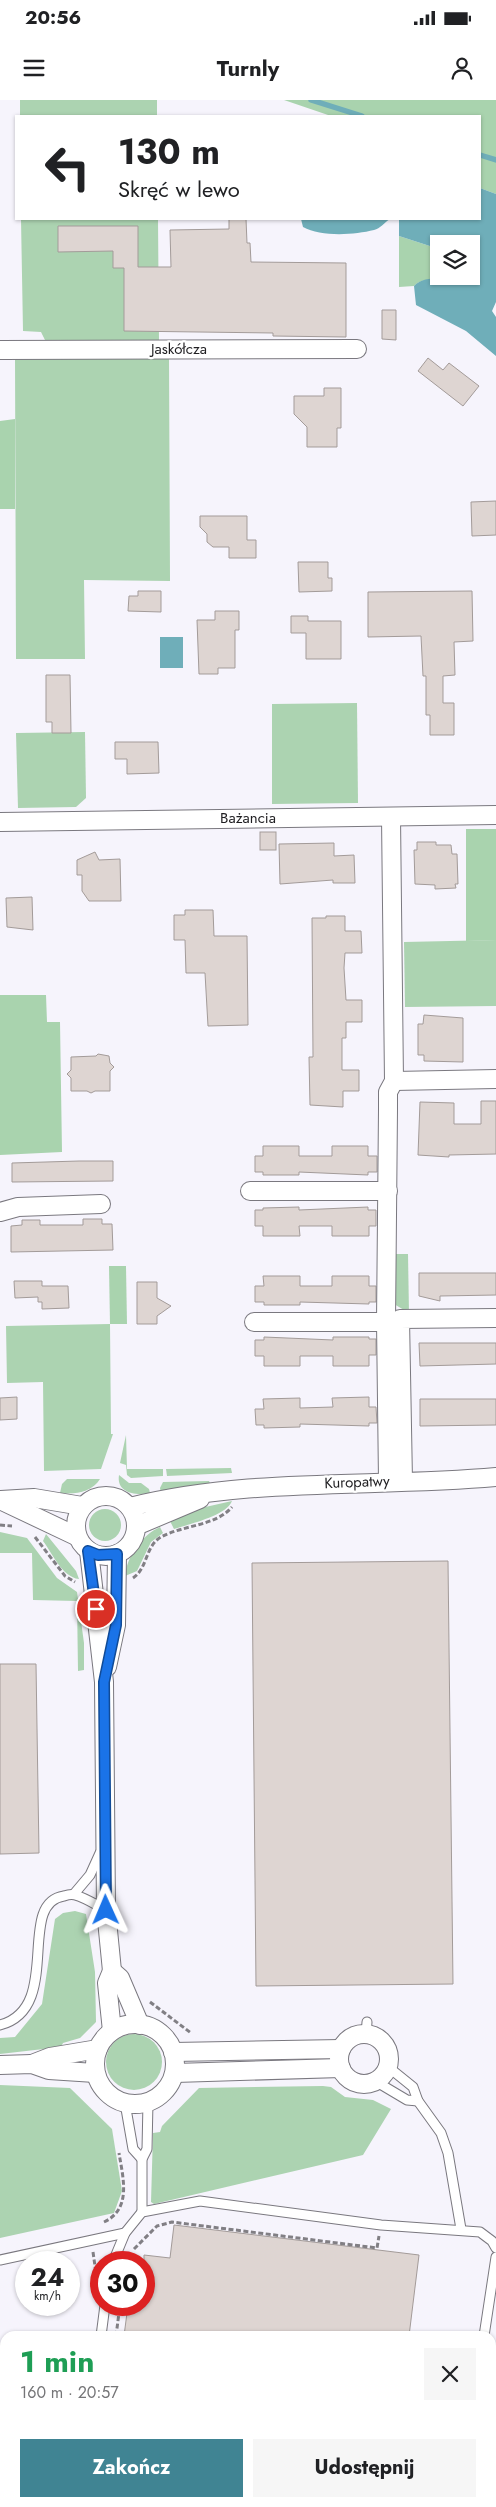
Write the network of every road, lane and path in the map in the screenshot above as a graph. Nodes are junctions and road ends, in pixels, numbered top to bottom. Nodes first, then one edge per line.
1 (357, 349) dead end
2 (0, 350) edge
3 (496, 815) edge
4 (391, 817) junction
5 (0, 822) edge
6 (496, 1079) edge
7 (394, 1081) junction
8 (250, 1191) dead end
9 (388, 1191) junction
10 (101, 1204) dead end
11 (0, 1212) edge
12 (496, 1318) edge
13 (254, 1322) dead end
14 (386, 1322) junction
15 (496, 1477) edge
16 (395, 1481) junction
17 (236, 1489) junction
18 (218, 1492) junction
19 (0, 1500) edge
20 (82, 1506) junction
21 (130, 1507) junction
22 (0, 1525) edge
23 (136, 1526) junction
24 (17, 1527) dead end
25 (32, 1533) dead end
26 (76, 1536) junction
27 (88, 1551) junction
28 (117, 1554) junction
29 (130, 1579) dead end
30 (82, 1583) dead end
31 (104, 1682) junction
32 (105, 1840) junction
33 (74, 1894) junction
34 (106, 1910) junction
35 (112, 1971) junction
36 (149, 2001) dead end
37 (0, 2025) edge
38 (140, 2025) junction
39 (112, 2031) junction
40 (193, 2035) dead end
41 (98, 2049) junction
42 (342, 2049) junction
43 (173, 2052) junction
44 (32, 2064) junction
45 (0, 2065) edge
46 (387, 2066) junction
47 (341, 2068) junction
48 (95, 2073) junction
49 (175, 2073) junction
50 (375, 2081) junction
51 (418, 2101) junction
52 (148, 2102) junction
53 (125, 2103) junction
54 (119, 2151) dead end
55 (142, 2159) junction
56 (142, 2212) junction
57 (97, 2224) dead end
58 (381, 2225) junction
59 (461, 2230) junction
60 (125, 2233) junction
61 (93, 2246) dead end
62 (496, 2248) edge
63 (94, 2251) edge
64 (118, 2251) edge
65 (134, 2251) edge
66 (496, 2257) edge
67 (0, 2260) edge
68 (104, 2316) edge
69 (119, 2316) edge
70 (102, 2331) edge
71 (117, 2331) edge
72 (485, 2331) edge

1 - 2 street, Jaskółcza
3 - 4 street, Bażancia
4 - 5 street, Bażancia
4 - 7 street
6 - 7 street
7 - 9 street
8 - 9 street
9 - 14 street
10 - 11 street
12 - 16 street
13 - 14 street
14 - 16 street
15 - 16 street, Kuropatwy
16 - 17 street, Kuropatwy
17 - 18 street, Kuropatwy
17 - 29 path
18 - 21 street, Kuropatwy
18 - 23 street, Kuropatwy
19 - 20 street
19 - 26 street
20 - 21 street
20 - 26 street
21 - 23 street
22 - 24 path
23 - 28 street
25 - 30 path
26 - 27 street
27 - 28 street
27 - 31 street
28 - 31 street
31 - 32 street
32 - 33 lane
32 - 34 street
33 - 34 lane
33 - 37 lane
34 - 35 street
35 - 38 street
35 - 39 street
36 - 40 path
38 - 39 street
38 - 43 street
39 - 41 street
41 - 44 street
41 - 48 street
42 - 43 street
42 - 46 street
42 - 47 street
43 - 49 street
44 - 45 street
44 - 48 street
46 - 50 street
46 - 51 lane
47 - 49 street
47 - 50 street
48 - 53 street
49 - 52 street
50 - 51 lane
51 - 59 lane
52 - 53 street
52 - 55 lane
53 - 55 lane
54 - 57 path
55 - 56 lane
56 - 58 lane
56 - 60 lane
58 - 59 lane
58 - 65 path
59 - 62 lane
60 - 64 lane
60 - 67 lane
61 - 63 path
66 - 72 lane
68 - 70 lane
69 - 71 path

